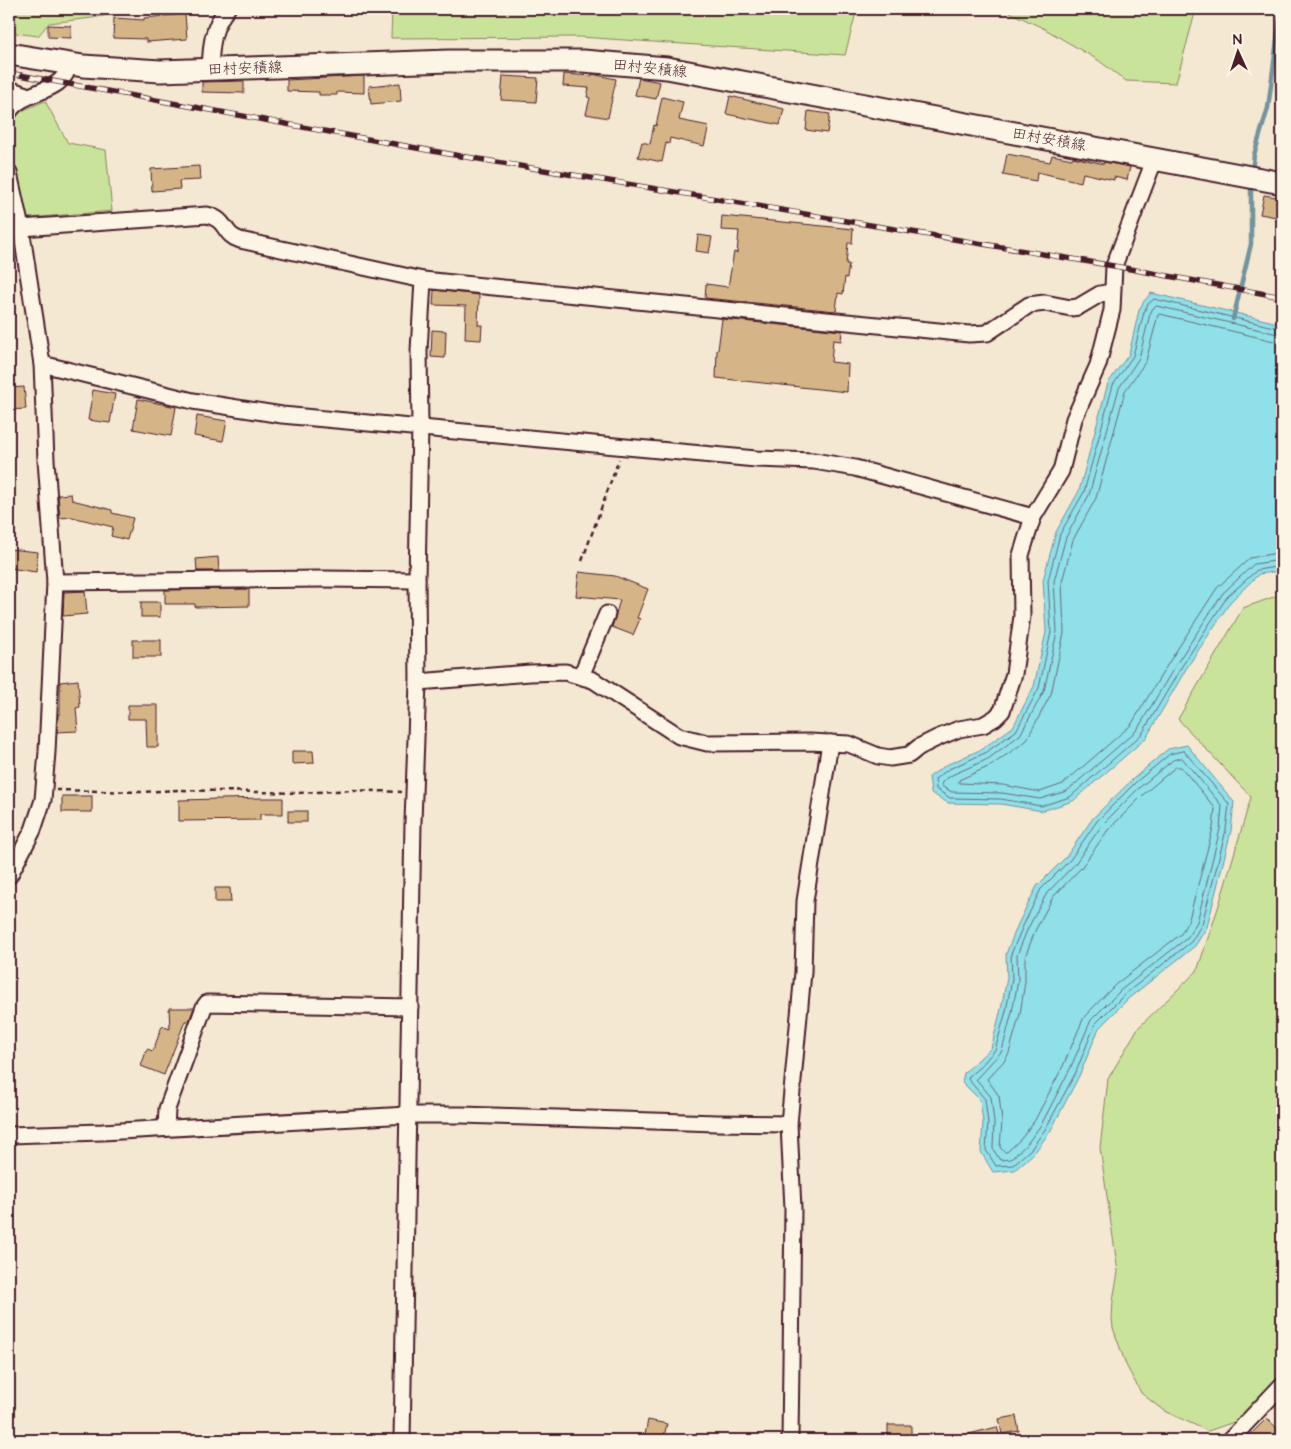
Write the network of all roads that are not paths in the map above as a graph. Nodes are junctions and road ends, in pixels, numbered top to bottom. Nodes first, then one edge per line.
1 (226, 9) edge
2 (9, 54) edge
3 (69, 64) junction
4 (210, 69) junction
5 (9, 89) edge
6 (29, 96) junction
7 (9, 112) edge
8 (1155, 158) junction
9 (9, 173) edge
10 (1282, 183) edge
11 (21, 228) junction
12 (423, 280) junction
13 (1112, 292) junction
14 (42, 364) junction
15 (420, 426) junction
16 (1033, 517) junction
17 (417, 580) junction
18 (54, 582) junction
19 (607, 614) dead end
20 (581, 676) junction
21 (418, 682) junction
22 (830, 743) junction
23 (9, 876) edge
24 (410, 1007) junction
25 (408, 1115) junction
26 (790, 1124) junction
27 (166, 1128) junction
28 (9, 1135) edge
29 (1282, 1385) edge
30 (402, 1440) edge
31 (790, 1440) edge
32 (1230, 1440) edge

1 - 4 street
2 - 3 main road, 田村安積線
3 - 4 main road, 田村安積線
3 - 6 street
4 - 8 main road, 田村安積線
5 - 6 street
6 - 7 street
8 - 10 main road, 田村安積線
8 - 13 street
9 - 11 street
11 - 12 street
11 - 14 street
12 - 13 street
12 - 15 street
13 - 16 street
14 - 15 street
14 - 18 street
15 - 16 street
15 - 17 street
16 - 22 street
17 - 18 street
17 - 21 street
18 - 23 street
19 - 20 street
20 - 21 street
20 - 22 street
21 - 24 street
22 - 26 street
24 - 25 street
24 - 27 street
25 - 26 street
25 - 27 street
25 - 30 street
26 - 31 street
27 - 28 street
29 - 32 street

